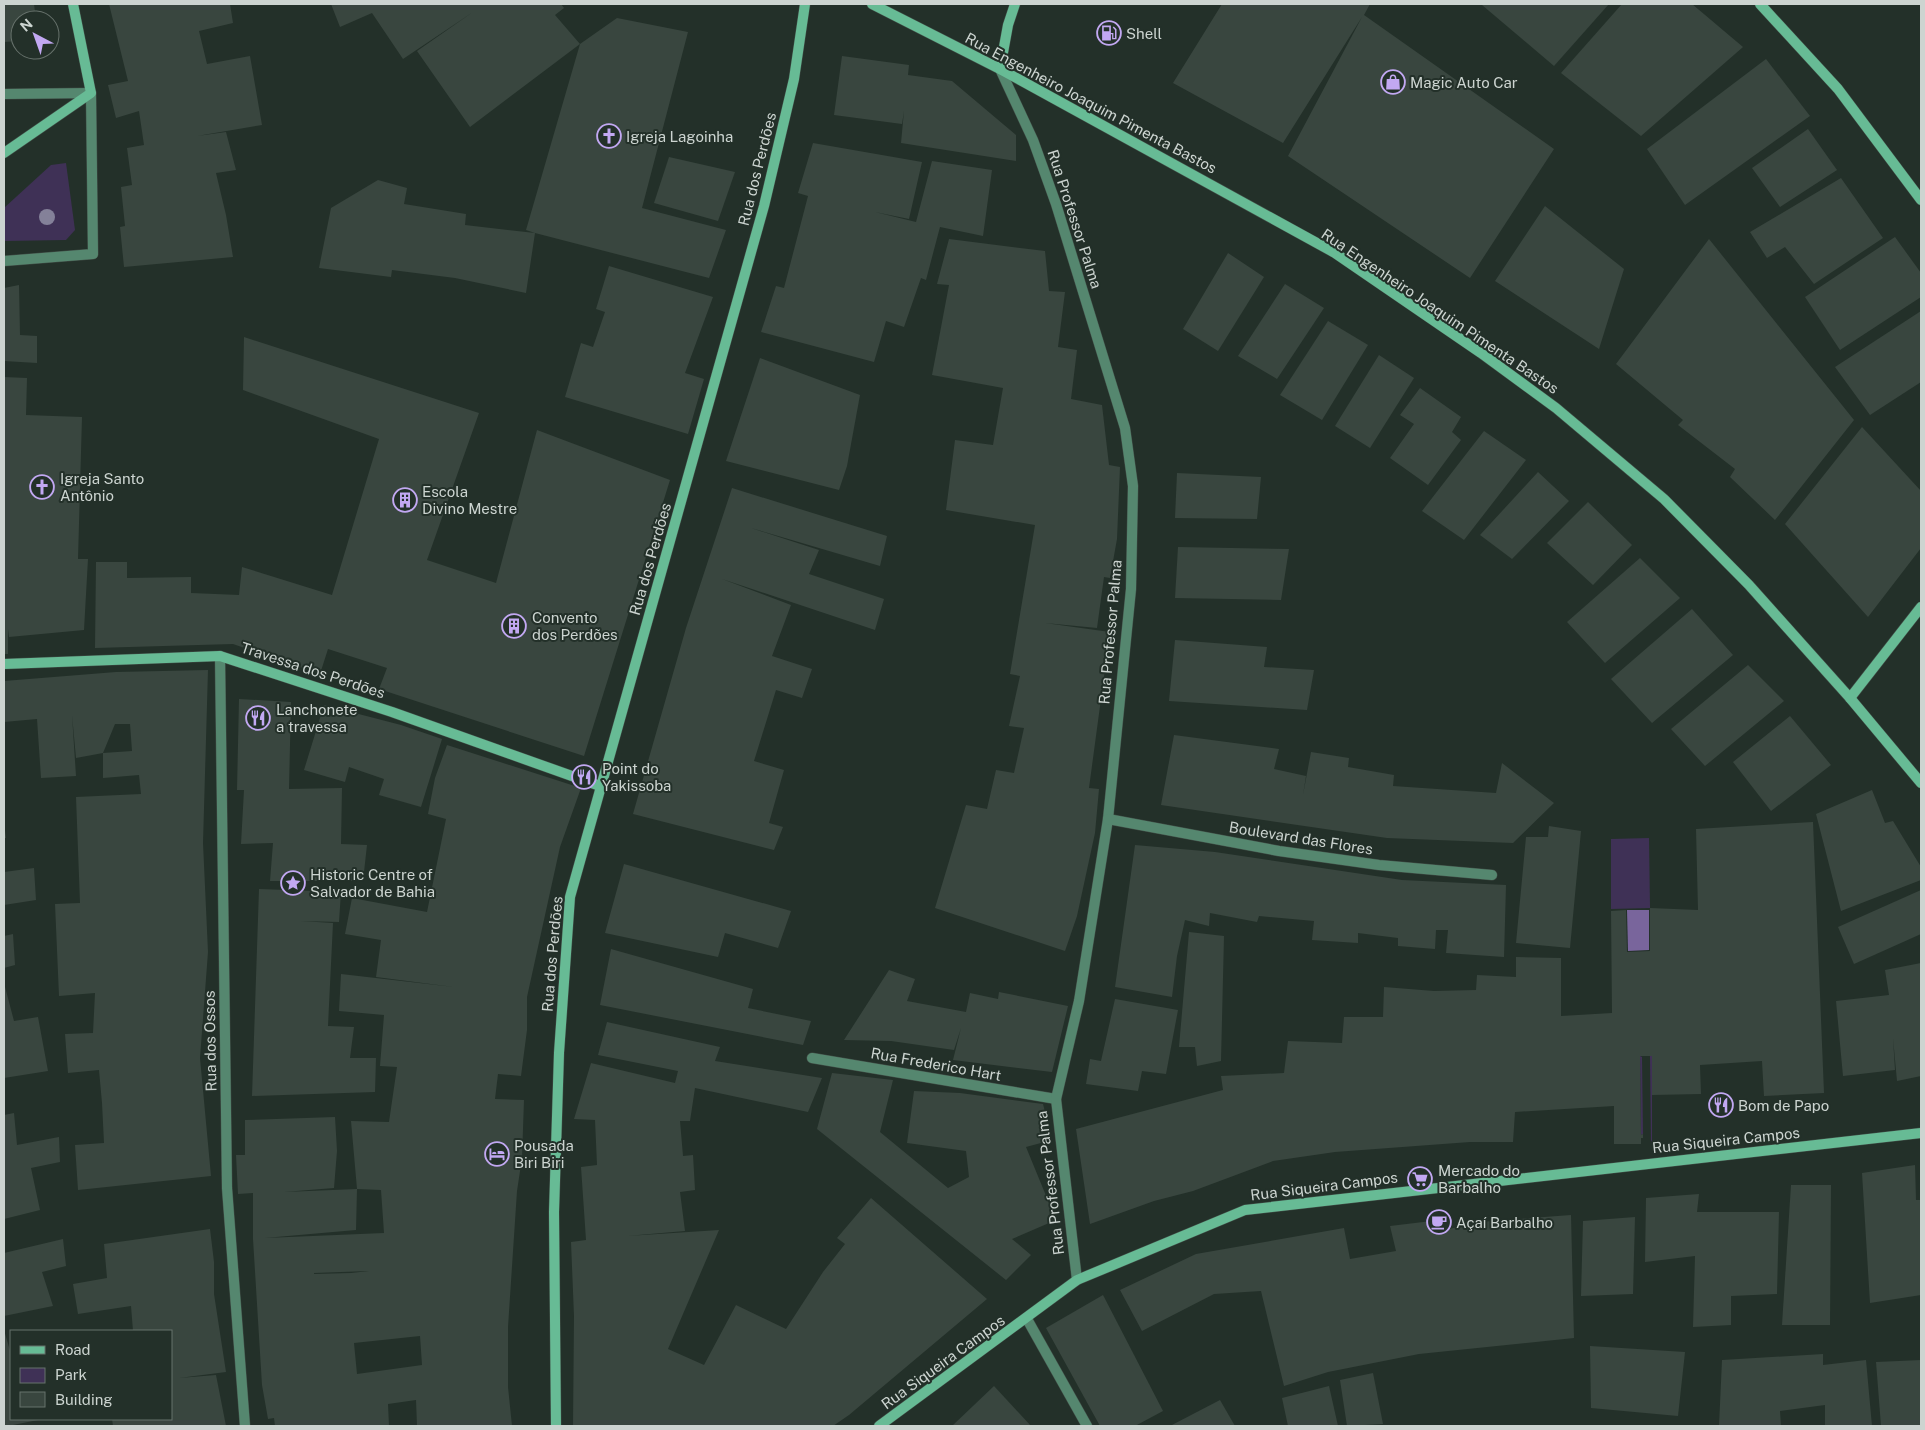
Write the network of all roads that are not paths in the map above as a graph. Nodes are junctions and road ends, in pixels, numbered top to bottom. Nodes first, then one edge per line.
1 (73, 4) edge
2 (805, 4) edge
3 (872, 4) edge
4 (1015, 4) edge
5 (1760, 4) edge
6 (1000, 69) junction
7 (91, 93) junction
8 (4, 94) edge
9 (4, 154) edge
10 (1921, 200) edge
11 (4, 261) edge
12 (1921, 607) edge
13 (220, 656) junction
14 (4, 664) edge
15 (1850, 698) junction
16 (1921, 783) edge
17 (600, 786) junction
18 (1108, 819) junction
19 (1492, 875) dead end
20 (812, 1058) dead end
21 (1056, 1099) junction
22 (1921, 1133) edge
23 (1077, 1280) junction
24 (1027, 1319) junction
25 (245, 1426) edge
26 (556, 1426) edge
27 (879, 1426) edge
28 (1087, 1426) edge

1 - 7 main road
2 - 17 main road, Rua dos Perdões
3 - 6 main road, Rua Engenheiro Joaquim Pimenta Bastos
4 - 6 main road
5 - 10 main road
6 - 15 main road, Rua Engenheiro Joaquim Pimenta Bastos
6 - 18 street, Rua Professor Palma
7 - 8 street
7 - 9 main road
7 - 11 street
12 - 15 main road
13 - 14 main road, Travessa dos Perdões
13 - 17 main road, Travessa dos Perdões
13 - 25 street, Rua dos Ossos
15 - 16 main road, Rua Engenheiro Joaquim Pimenta Bastos
17 - 26 main road, Rua dos Perdões
18 - 19 street, Boulevard das Flores
18 - 21 street, Rua Professor Palma
20 - 21 street, Rua Frederico Hart
21 - 23 street, Rua Professor Palma
22 - 23 main road, Rua Siqueira Campos
23 - 24 main road, Rua Siqueira Campos
24 - 27 main road, Rua Siqueira Campos
24 - 28 street

